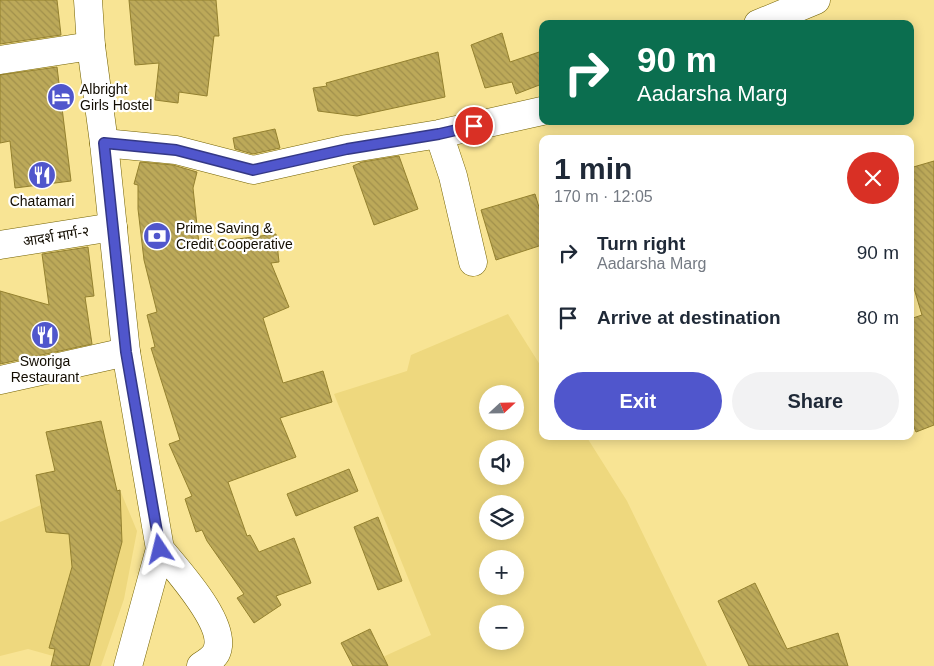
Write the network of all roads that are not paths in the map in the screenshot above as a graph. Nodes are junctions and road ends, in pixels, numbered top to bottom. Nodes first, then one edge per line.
1 (88, 0) edge
2 (816, 0) edge
3 (768, 20) edge
4 (91, 46) junction
5 (0, 60) edge
6 (539, 111) edge
7 (439, 134) junction
8 (104, 143) junction
9 (113, 227) junction
10 (0, 246) edge
11 (473, 262) dead end
12 (126, 352) junction
13 (0, 380) edge
14 (160, 549) junction
15 (128, 666) edge
16 (201, 666) edge

1 - 4 street
2 - 3 street
4 - 5 street
4 - 8 street
6 - 7 street
7 - 8 street
7 - 11 street
8 - 9 street
9 - 10 street, आदर्श मार्ग-२
9 - 12 street
12 - 13 street
12 - 14 street
14 - 15 street
14 - 16 street

